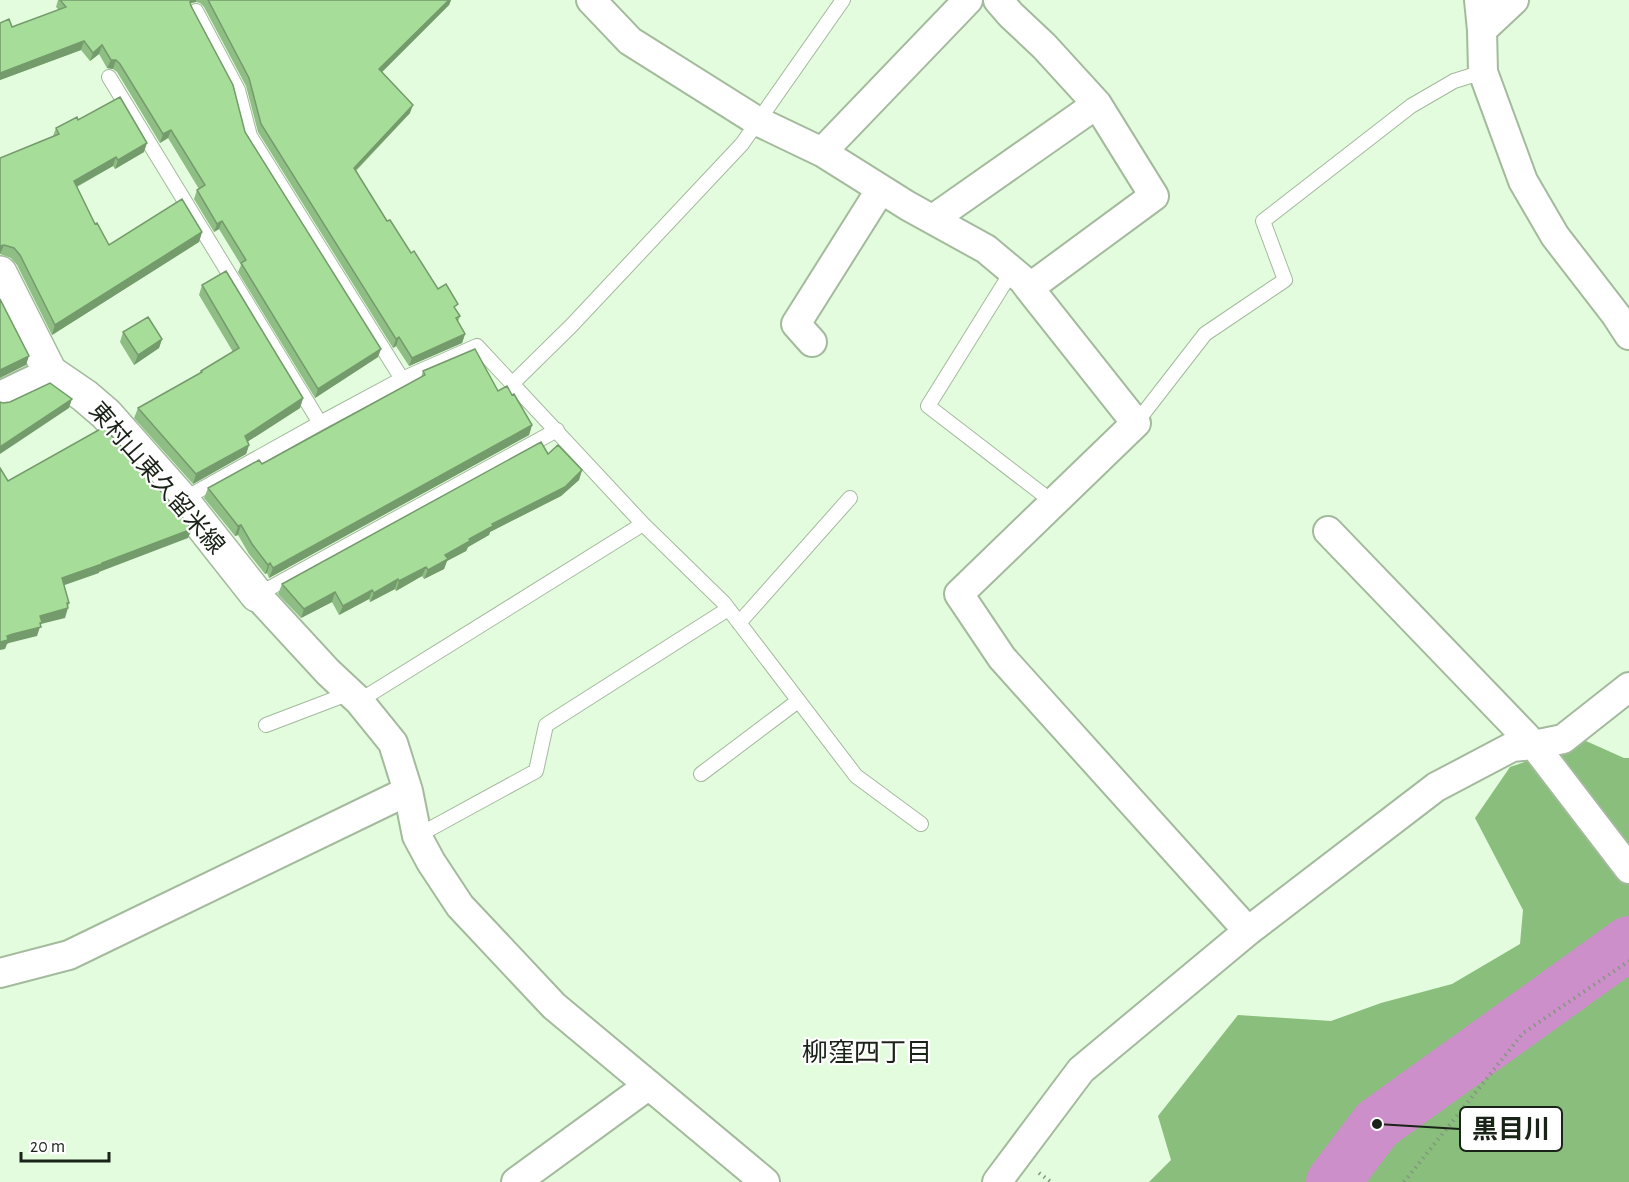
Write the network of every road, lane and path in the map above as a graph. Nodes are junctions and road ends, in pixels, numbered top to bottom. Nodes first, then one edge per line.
1 (843, 0) edge
2 (968, 0) edge
3 (998, 0) edge
4 (1479, 0) edge
5 (1514, 0) edge
6 (597, 2) edge
7 (196, 10) edge
8 (1482, 30) junction
9 (1483, 72) junction
10 (108, 77) dead end
11 (1097, 104) junction
12 (757, 121) junction
13 (822, 152) junction
14 (881, 189) junction
15 (933, 219) junction
16 (0, 273) edge
17 (1021, 280) junction
18 (1629, 335) edge
19 (812, 342) dead end
20 (50, 372) junction
21 (402, 379) junction
22 (513, 383) junction
23 (0, 396) edge
24 (320, 423) junction
25 (1136, 423) junction
26 (557, 430) junction
27 (850, 498) dead end
28 (182, 500) junction
29 (1054, 503) junction
30 (643, 524) junction
31 (1328, 531) dead end
32 (257, 595) junction
33 (728, 609) junction
34 (739, 623) junction
35 (1629, 687) edge
36 (355, 697) junction
37 (798, 701) junction
38 (266, 725) dead end
39 (1534, 745) junction
40 (701, 774) dead end
41 (408, 791) junction
42 (921, 824) dead end
43 (417, 836) junction
44 (1629, 869) edge
45 (1248, 931) junction
46 (1629, 961) edge
47 (0, 974) edge
48 (649, 1085) junction
49 (516, 1182) edge
50 (765, 1182) edge
51 (998, 1182) edge
52 (1404, 1182) edge

1 - 12 lane
2 - 13 street
3 - 11 street
4 - 8 street
5 - 8 street
6 - 12 street
7 - 21 lane
8 - 9 street
9 - 18 street
9 - 25 lane
10 - 24 lane
11 - 15 street
11 - 17 street
12 - 13 street
12 - 22 lane
13 - 14 street
14 - 15 street
14 - 19 street
15 - 17 street
16 - 20 main road, 東村山東久留米線
17 - 25 street
17 - 29 lane
20 - 23 street
20 - 28 main road, 東村山東久留米線
21 - 22 lane
21 - 24 lane
22 - 26 lane
24 - 28 lane
25 - 29 street
26 - 30 lane
26 - 32 lane
27 - 34 lane
28 - 32 main road, 東村山東久留米線
29 - 45 street
30 - 33 lane
30 - 36 lane
31 - 39 street
32 - 36 street
33 - 34 lane
33 - 43 lane
34 - 37 lane
35 - 39 street
36 - 38 lane
36 - 41 street
37 - 40 lane
37 - 42 lane
39 - 44 street
39 - 45 street
41 - 43 street
41 - 47 street
43 - 48 street
45 - 51 street
46 - 52 path
48 - 49 street
48 - 50 street

